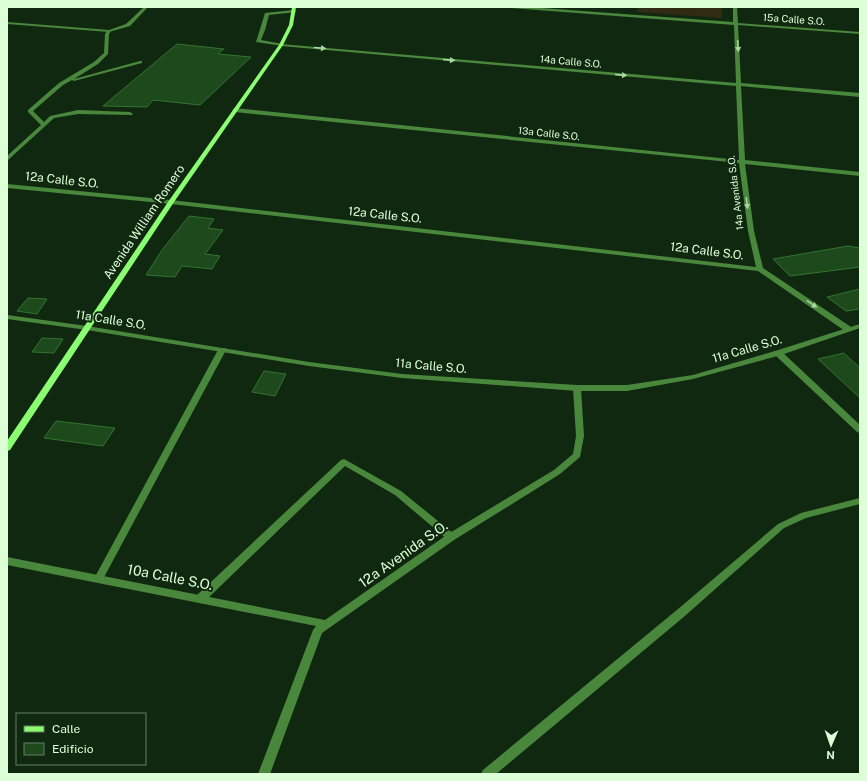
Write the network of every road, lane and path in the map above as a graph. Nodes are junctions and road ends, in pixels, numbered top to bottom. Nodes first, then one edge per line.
1 (146, 7) edge
2 (511, 7) edge
3 (735, 7) edge
4 (526, 8) edge
5 (294, 9) edge
6 (7, 23) edge
7 (736, 24) junction
8 (109, 30) junction
9 (860, 32) edge
10 (281, 45) junction
11 (140, 62) dead end
12 (61, 84) junction
13 (740, 86) junction
14 (860, 95) edge
15 (235, 110) junction
16 (130, 114) dead end
17 (44, 125) junction
18 (7, 159) edge
19 (742, 161) junction
20 (860, 174) edge
21 (7, 186) edge
22 (171, 202) junction
23 (760, 269) junction
24 (7, 318) edge
25 (860, 326) edge
26 (87, 328) junction
27 (848, 329) junction
28 (222, 350) junction
29 (778, 353) junction
30 (577, 388) junction
31 (860, 430) edge
32 (7, 448) edge
33 (860, 501) edge
34 (451, 537) junction
35 (7, 561) edge
36 (99, 578) junction
37 (201, 598) junction
38 (326, 624) junction
39 (264, 774) edge
40 (488, 774) edge

1 - 8 street
2 - 4 street, 15a Calle S.O.
3 - 7 street, 14a Avenida S.O.
4 - 7 street, 15a Calle S.O.
5 - 10 main road, Avenida William Romero
5 - 10 street, 14a Calle S.O.
6 - 8 street
7 - 9 street, 15a Calle S.O.
7 -> 13 street, 14a Avenida S.O.
8 - 12 street
10 -> 13 street, 14a Calle S.O.
10 - 15 main road, Avenida William Romero
11 - 12 street
12 - 17 street
13 - 14 street, 14a Calle S.O.
13 - 19 street, 14a Avenida S.O.
15 - 19 street, 13a Calle S.O.
15 - 22 main road, Avenida William Romero
16 - 17 street
17 - 18 street
19 - 20 street, 13a Calle S.O.
19 -> 23 street, 14a Avenida S.O.
21 - 22 street, 12a Calle S.O.
22 - 23 street, 12a Calle S.O.
22 - 26 main road, Avenida William Romero
23 -> 27 street
24 - 26 street, 11a Calle S.O.
25 - 27 street
26 - 28 street, 11a Calle S.O.
26 - 32 main road, Avenida William Romero
27 - 29 street, 11a Calle S.O.
28 - 30 street, 11a Calle S.O.
28 - 36 street
29 - 30 street, 11a Calle S.O.
29 - 31 street
30 - 34 street, 12a Avenida S.O.
33 - 40 street
34 - 37 street
34 - 38 street, 12a Avenida S.O.
35 - 36 street, 10a Calle S.O.
36 - 37 street, 10a Calle S.O.
37 - 38 street, 10a Calle S.O.
38 - 39 street, 12a Avenida S.O.

